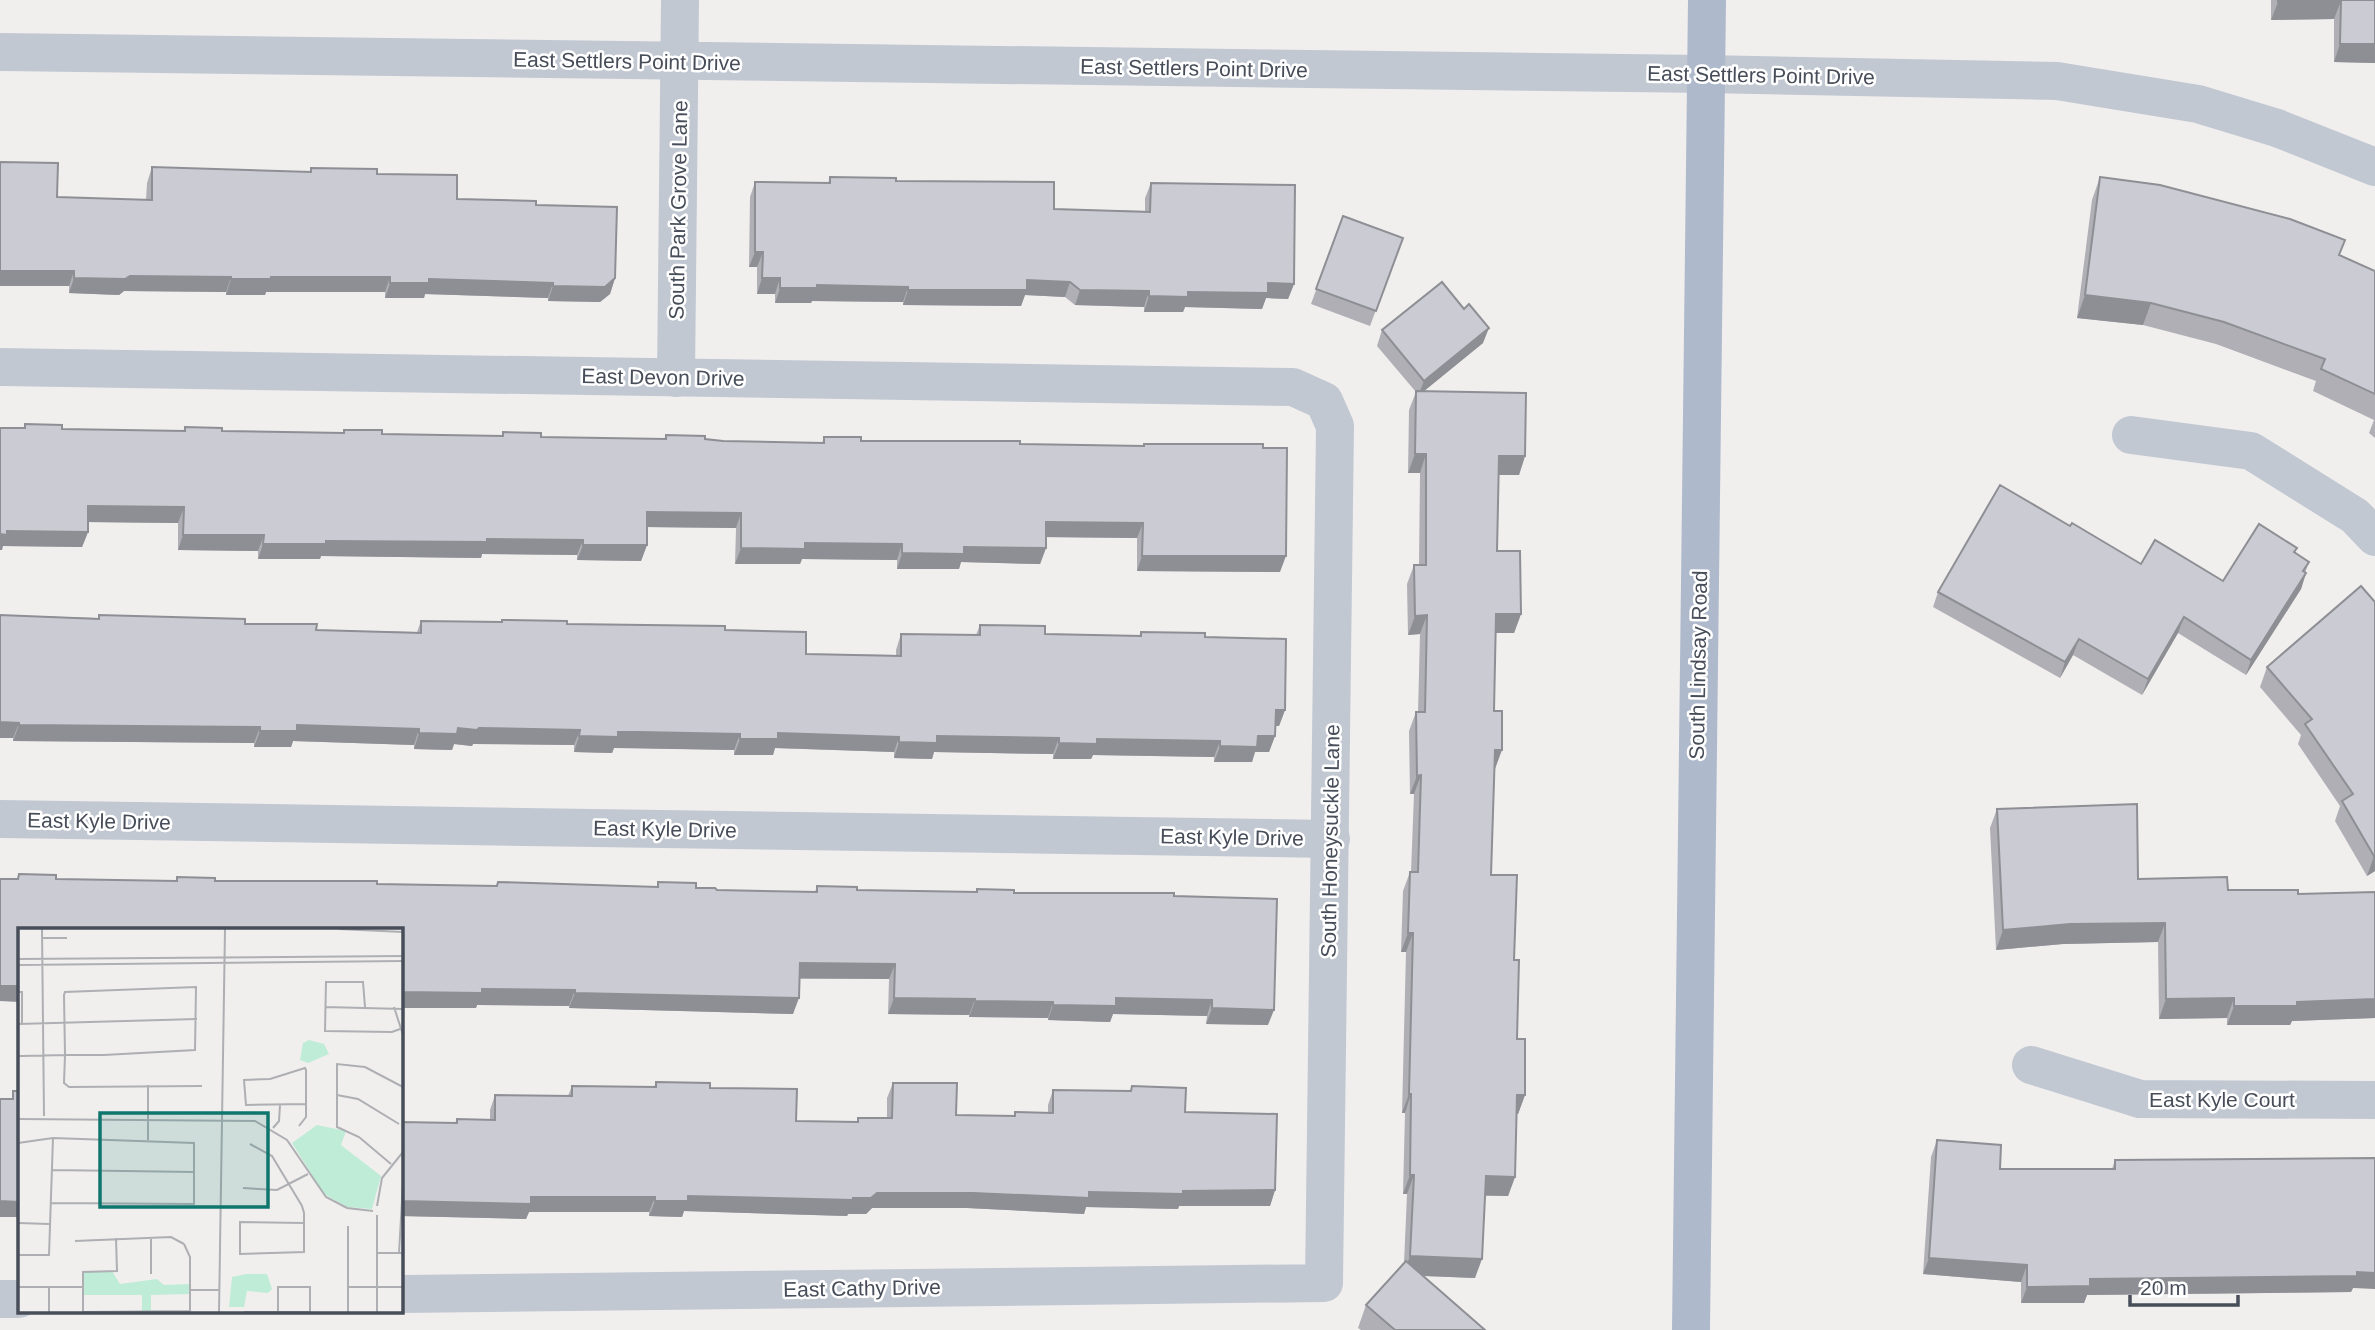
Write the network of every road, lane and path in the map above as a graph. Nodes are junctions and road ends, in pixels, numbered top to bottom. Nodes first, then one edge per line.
1 (680, 0) edge
2 (1707, 0) edge
3 (0, 52) edge
4 (679, 61) junction
5 (1706, 74) junction
6 (2375, 167) edge
7 (0, 367) edge
8 (676, 378) junction
9 (1324, 401) joint
10 (2131, 435) dead end
11 (2375, 537) edge
12 (0, 819) edge
13 (1331, 839) junction
14 (2031, 1065) dead end
15 (2375, 1100) edge
16 (1324, 1283) joint
17 (402, 1294) edge
18 (0, 1299) edge
19 (18, 1299) edge
20 (1691, 1330) edge

1 - 4 street, South Park Grove Lane
2 - 5 main road, South Lindsay Road
3 - 4 street, East Settlers Point Drive
4 - 5 street, East Settlers Point Drive
4 - 8 street, South Park Grove Lane
5 - 6 street, East Settlers Point Drive
5 - 20 main road, South Lindsay Road
7 - 8 street, East Devon Drive
8 - 9 street, East Devon Drive
9 - 13 street, South Honeysuckle Lane
10 - 11 street
12 - 13 street, East Kyle Drive
13 - 16 street, South Honeysuckle Lane
14 - 15 street, East Kyle Court
16 - 17 street, East Cathy Drive
18 - 19 street

